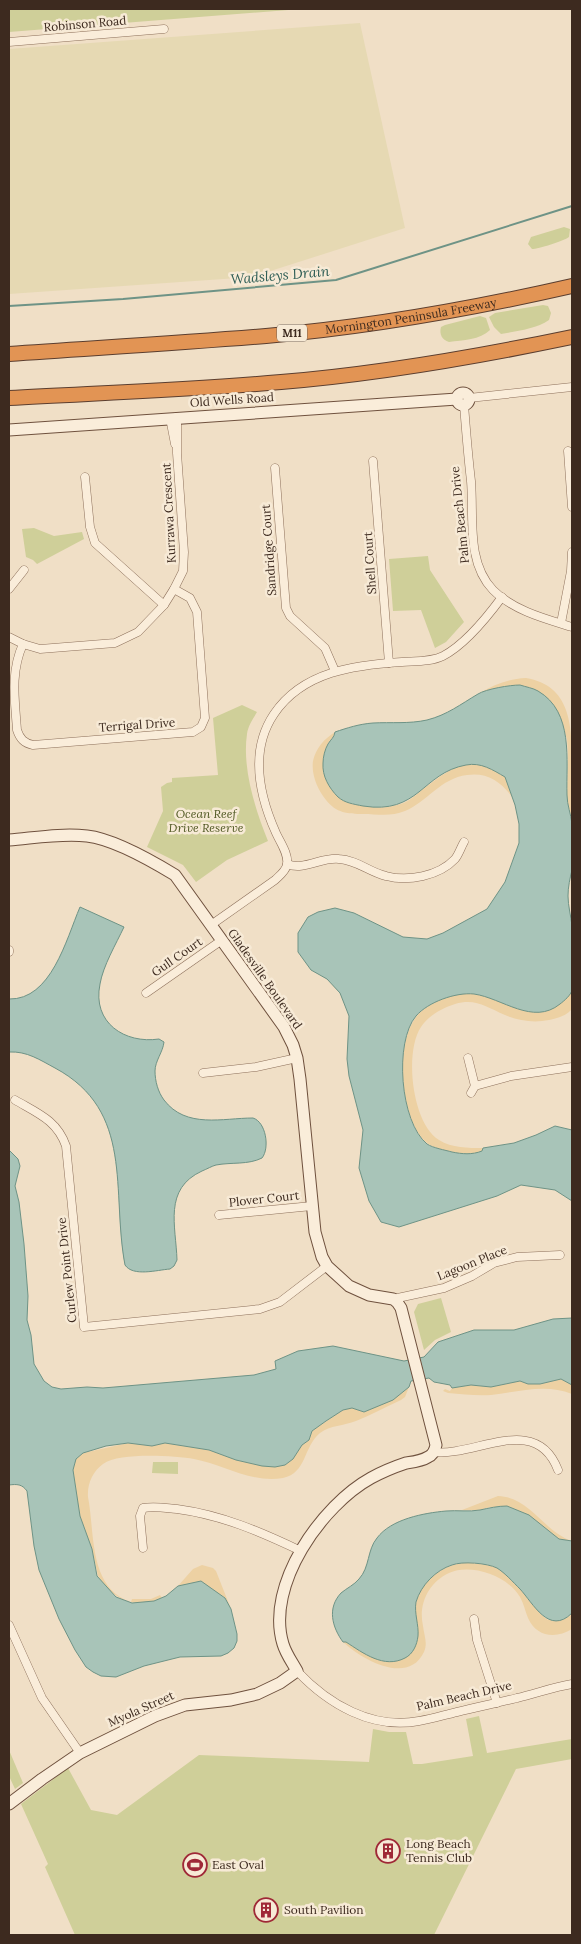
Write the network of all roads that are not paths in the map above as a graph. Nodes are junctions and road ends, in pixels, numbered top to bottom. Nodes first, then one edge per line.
1 (164, 30) dead end
2 (9, 42) edge
3 (572, 286) edge
4 (572, 337) edge
5 (9, 354) edge
6 (572, 387) edge
7 (9, 398) edge
8 (463, 401) junction
9 (174, 418) junction
10 (9, 430) edge
11 (568, 451) dead end
12 (373, 461) dead end
13 (275, 468) dead end
14 (85, 478) dead end
15 (572, 507) edge
16 (572, 552) edge
17 (24, 570) dead end
18 (9, 589) edge
19 (174, 589) junction
20 (502, 597) junction
21 (164, 605) junction
22 (560, 623) junction
23 (572, 627) edge
24 (9, 637) edge
25 (23, 644) junction
26 (388, 662) junction
27 (335, 671) junction
28 (9, 840) edge
29 (464, 842) dead end
30 (287, 864) junction
31 (212, 925) junction
32 (222, 940) junction
33 (146, 993) dead end
34 (297, 1058) junction
35 (468, 1058) dead end
36 (572, 1067) edge
37 (203, 1072) dead end
38 (15, 1100) dead end
39 (312, 1206) junction
40 (219, 1215) dead end
41 (560, 1255) dead end
42 (327, 1266) junction
43 (392, 1299) junction
44 (434, 1452) junction
45 (558, 1470) dead end
46 (143, 1548) dead end
47 (301, 1551) junction
48 (474, 1619) dead end
49 (9, 1625) edge
50 (297, 1671) junction
51 (572, 1684) edge
52 (497, 1703) junction
53 (80, 1753) junction
54 (9, 1804) edge

1 - 2 street, Robinson Road
3 - 5 highway, Mornington Peninsula Freeway / M11
4 - 7 highway
6 - 8 street, Old Wells Road
8 - 9 street, Old Wells Road
8 - 20 street, Palm Beach Drive
9 - 10 street, Old Wells Road
9 - 19 street, Kurrawa Crescent
11 - 15 street
12 - 26 street, Shell Court
13 - 27 street, Sandridge Court
14 - 21 street
16 - 22 street
17 - 18 street
19 - 21 street, Kurrawa Crescent
19 - 25 street, Terrigal Drive
20 - 22 street, Palm Beach Drive
20 - 26 street
21 - 25 street, Kurrawa Crescent
22 - 23 street, Palm Beach Drive
24 - 25 street, Kurrawa Crescent
26 - 27 street
27 - 30 street
28 - 31 street, Gladesville Boulevard
29 - 30 street
30 - 31 street
31 - 32 street, Gladesville Boulevard
32 - 33 street, Gull Court
32 - 34 street, Gladesville Boulevard
34 - 37 street
34 - 39 street, Gladesville Boulevard
35 - 36 street
38 - 42 street, Curlew Point Drive
39 - 40 street, Plover Court
39 - 42 street, Gladesville Boulevard
41 - 43 street, Lagoon Place
42 - 43 street, Gladesville Boulevard
43 - 44 street
44 - 45 street
44 - 47 street, Palm Beach Drive
46 - 47 street
47 - 50 street, Palm Beach Drive
48 - 52 street
49 - 53 street
50 - 52 street, Palm Beach Drive
50 - 53 street, Myola Street
51 - 52 street, Palm Beach Drive
53 - 54 street, Myola Street

